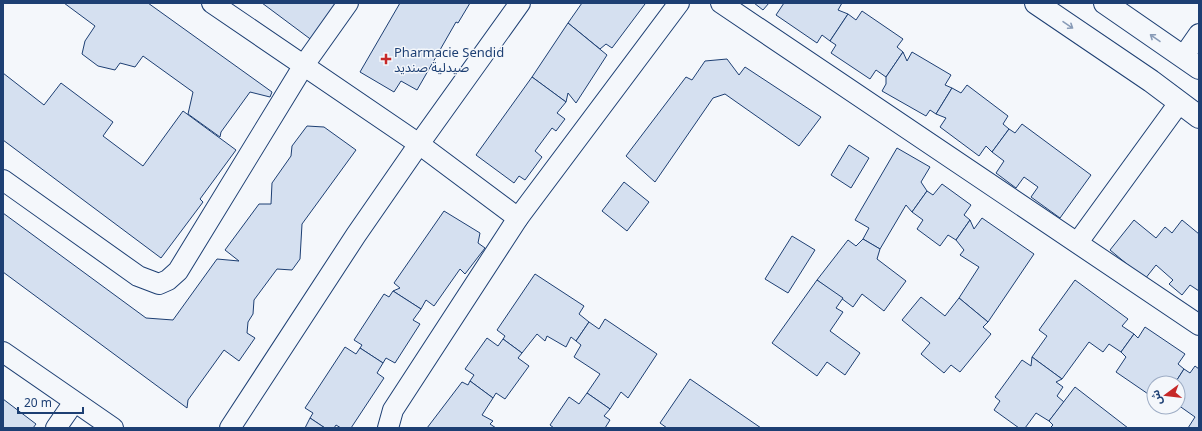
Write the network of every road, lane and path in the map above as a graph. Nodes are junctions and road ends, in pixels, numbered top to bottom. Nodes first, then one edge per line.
1 (212, 3) edge
2 (348, 3) edge
3 (520, 3) edge
4 (679, 3) edge
5 (721, 3) edge
6 (1036, 3) edge
7 (1105, 3) edge
8 (1199, 34) edge
9 (1191, 62) edge
10 (304, 65) junction
11 (1179, 103) junction
12 (1199, 117) edge
13 (419, 144) junction
14 (3, 180) edge
15 (518, 218) junction
16 (1078, 242) junction
17 (1199, 325) edge
18 (3, 352) edge
19 (74, 402) junction
20 (56, 428) edge
21 (113, 428) edge
22 (230, 428) edge
23 (388, 428) edge

1 - 10 street
2 - 10 street
3 - 13 street
4 - 15 street
5 - 16 street
6 -> 11 street
9 -> 7 street
8 - 9 street
10 - 13 street
10 - 14 street
11 - 12 street
11 - 16 street
13 - 15 street
13 - 22 street
15 - 23 street
16 - 17 street
18 - 19 street
19 - 20 street
19 - 21 street

